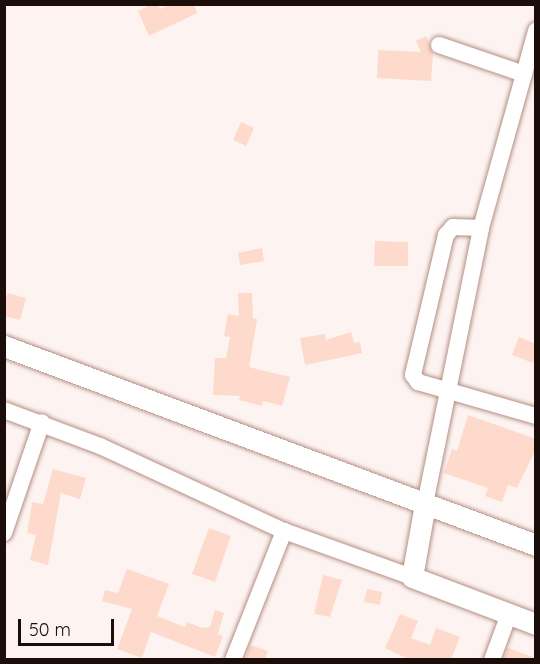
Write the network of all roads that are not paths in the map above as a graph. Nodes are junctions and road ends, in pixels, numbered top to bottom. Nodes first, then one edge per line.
1 (536, 31) edge
2 (439, 45) dead end
3 (524, 74) junction
4 (481, 228) junction
5 (4, 346) edge
6 (449, 391) junction
7 (4, 410) edge
8 (536, 416) edge
9 (42, 422) junction
10 (425, 504) junction
11 (284, 531) junction
12 (4, 533) edge
13 (536, 545) edge
14 (412, 577) junction
15 (509, 614) junction
16 (536, 624) edge
17 (233, 660) edge
18 (492, 660) edge

1 - 3 street
2 - 3 street
3 - 4 street
4 - 6 street
4 - 6 street
5 - 10 main road
6 - 8 street
6 - 10 street
7 - 9 street
9 - 11 street
9 - 12 street
10 - 13 main road
10 - 14 main road
11 - 14 street
11 - 17 street
14 - 15 main road
15 - 16 main road
15 - 18 street

